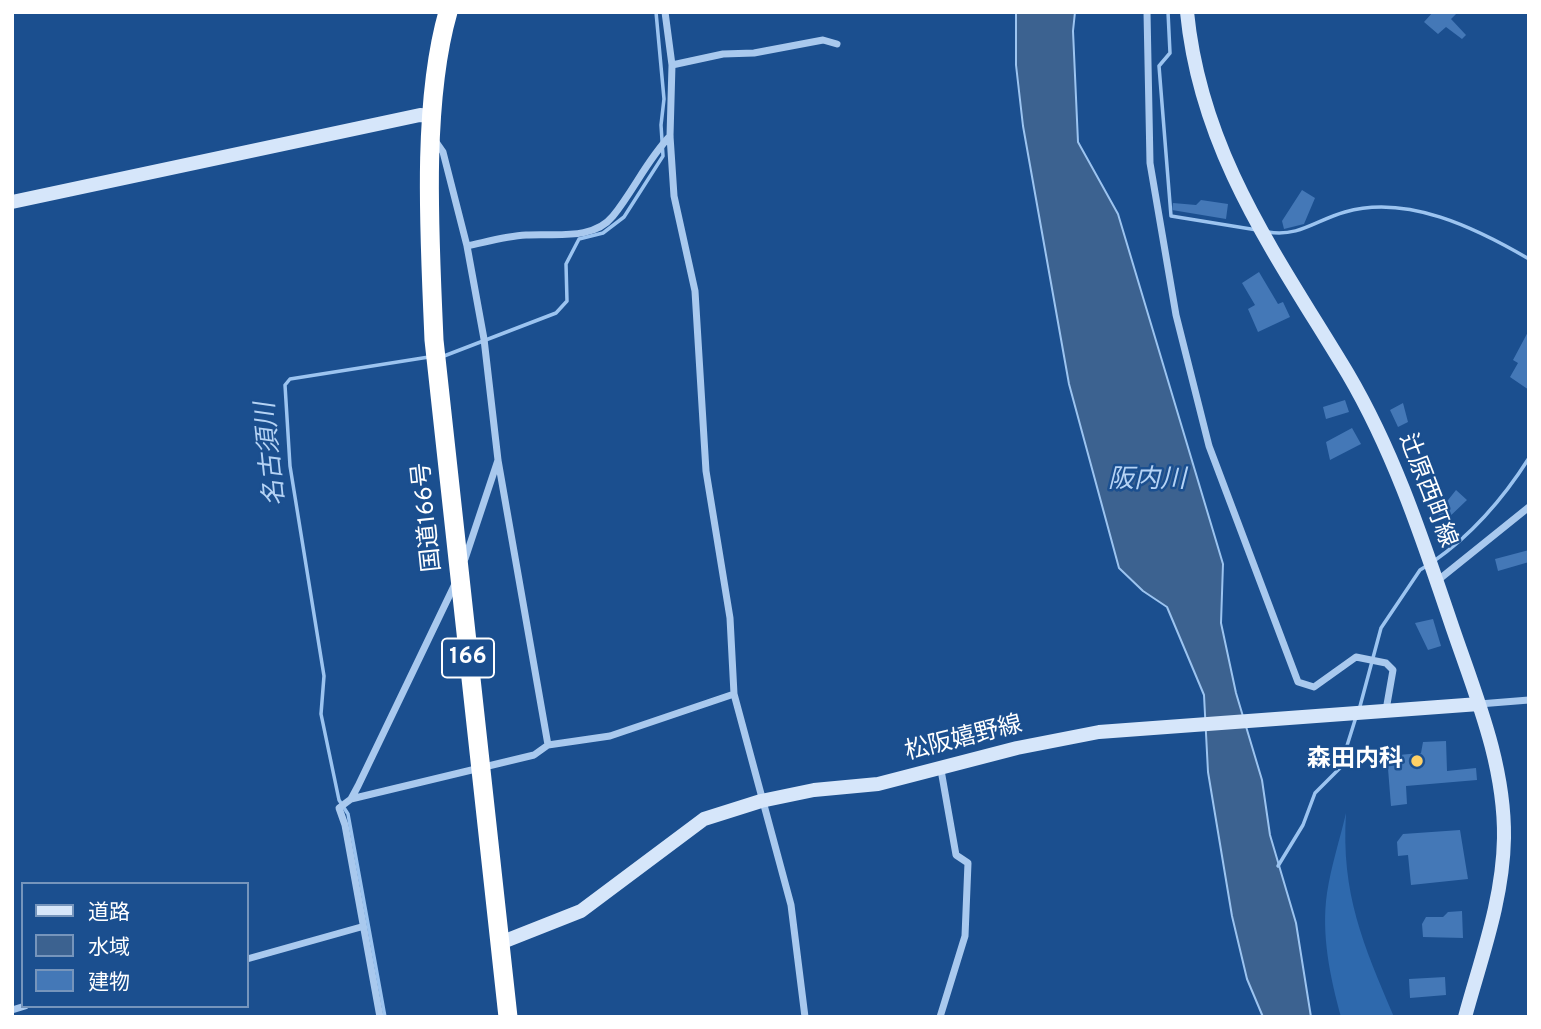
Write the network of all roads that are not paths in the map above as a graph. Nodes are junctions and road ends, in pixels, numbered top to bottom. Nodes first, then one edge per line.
1 (448, 12) edge
2 (664, 12) edge
3 (1147, 12) edge
4 (1187, 12) edge
5 (837, 44) dead end
6 (672, 65) junction
7 (433, 116) junction
8 (670, 136) junction
9 (432, 138) junction
10 (12, 202) edge
11 (467, 246) junction
12 (498, 460) junction
13 (1529, 507) edge
14 (460, 572) junction
15 (1437, 582) junction
16 (734, 694) junction
17 (1529, 700) edge
18 (1479, 704) junction
19 (1386, 710) junction
20 (548, 745) junction
21 (479, 770) junction
22 (942, 770) junction
23 (351, 799) junction
24 (761, 801) junction
25 (361, 927) junction
26 (500, 943) junction
27 (248, 959) edge
28 (380, 1017) edge
29 (508, 1017) edge
30 (806, 1017) edge
31 (940, 1017) edge
32 (1465, 1017) edge

1 - 7 highway, 国道166号 / 166
2 - 6 street
3 - 19 street
4 - 15 main road, 辻原西町線
5 - 6 street
6 - 8 street
7 - 9 highway, 国道166号 / 166
7 - 10 main road
8 - 11 street
8 - 16 street
9 - 11 street
9 - 14 highway, 国道166号 / 166
11 - 12 street
12 - 14 street
12 - 20 street
13 - 15 street
14 - 21 highway, 国道166号 / 166
14 - 23 street
15 - 18 main road, 辻原西町線
16 - 20 street
16 - 24 street
17 - 18 street
18 - 19 main road, 松阪嬉野線
18 - 32 main road, 辻原西町線
19 - 22 main road, 松阪嬉野線
20 - 21 street
21 - 23 street
21 - 26 highway, 国道166号 / 166
22 - 24 main road, 松阪嬉野線
22 - 31 street
23 - 25 street
24 - 26 main road, 松阪嬉野線
24 - 30 street
25 - 27 street
25 - 28 street
26 - 29 highway, 国道166号 / 166

